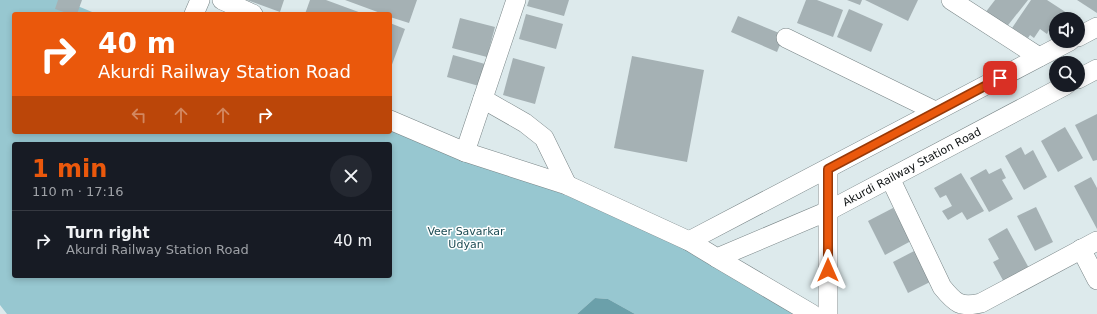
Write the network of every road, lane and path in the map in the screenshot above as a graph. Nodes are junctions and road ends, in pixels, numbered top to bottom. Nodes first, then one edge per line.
1 (200, 0) edge
2 (222, 0) edge
3 (516, 0) edge
4 (951, 0) edge
5 (195, 12) edge
6 (249, 12) edge
7 (1097, 27) edge
8 (1085, 33) edge
9 (786, 38) dead end
10 (1057, 48) edge
11 (1039, 58) junction
12 (1097, 69) edge
13 (1085, 75) edge
14 (1053, 92) edge
15 (483, 99) junction
16 (935, 112) junction
17 (392, 121) edge
18 (465, 152) junction
19 (828, 169) junction
20 (890, 178) junction
21 (567, 185) junction
22 (828, 211) junction
23 (689, 241) junction
24 (1089, 245) edge
25 (717, 258) junction
26 (1097, 280) edge
27 (812, 314) edge
28 (828, 314) edge

1 - 5 street
2 - 6 street
3 - 15 street
4 - 11 street
7 - 8 street
9 - 16 street
10 - 11 street
11 - 16 street
12 - 13 street
14 - 20 street, Akurdi Railway Station Road
15 - 18 street
15 - 21 street
16 - 19 street
17 - 18 street
18 - 21 street
19 - 22 street
19 - 23 street
20 - 22 street, Akurdi Railway Station Road
20 - 24 street
21 - 23 street
22 - 25 street, Akurdi Railway Station Road
22 - 28 street
23 - 25 street
24 - 26 street
25 - 27 street

